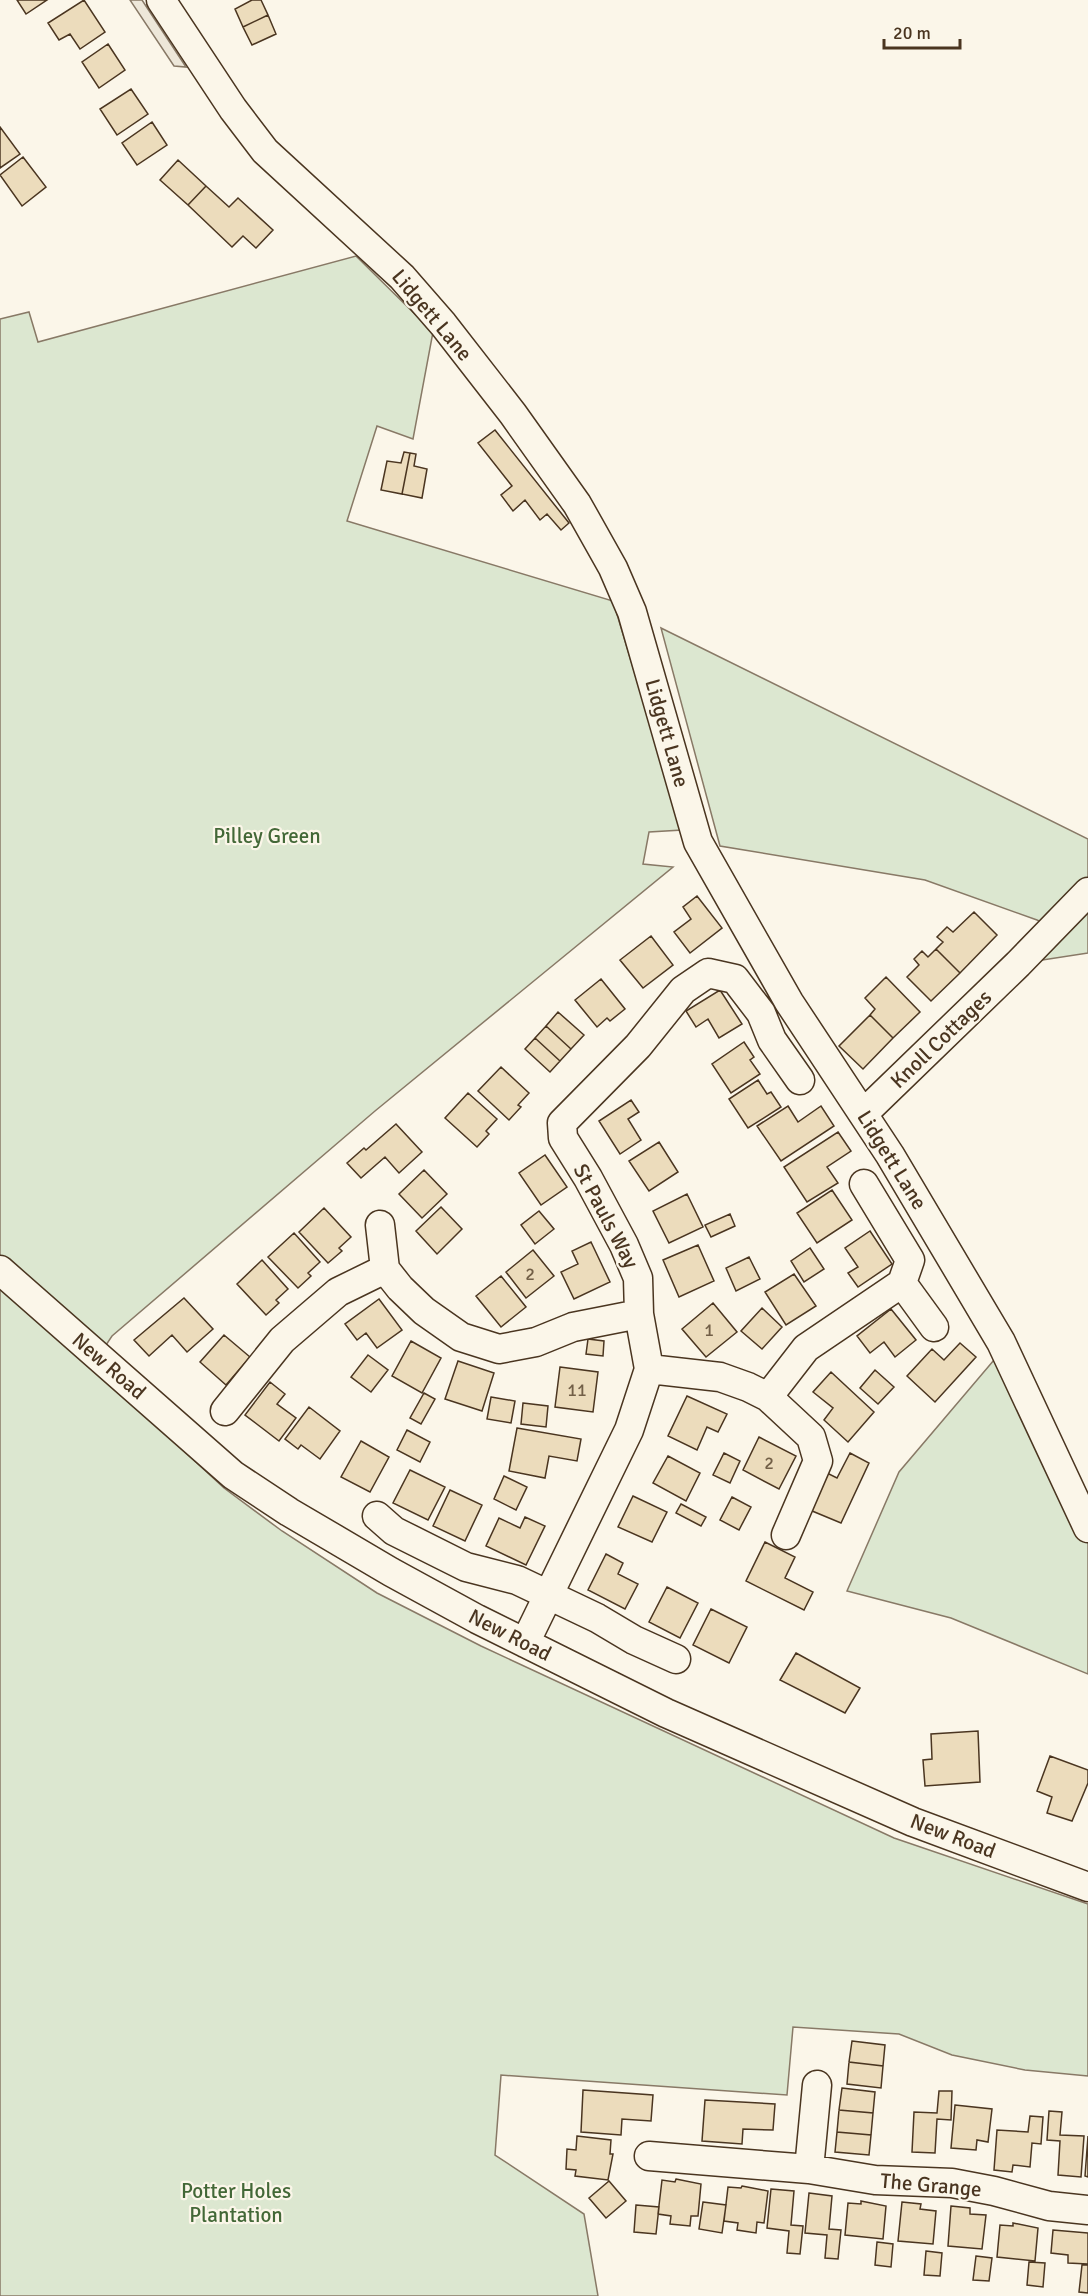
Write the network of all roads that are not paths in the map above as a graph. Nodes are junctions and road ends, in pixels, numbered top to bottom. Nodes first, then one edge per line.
1 (161, 0) edge
2 (1088, 892) edge
3 (800, 1080) dead end
4 (863, 1114) junction
5 (864, 1184) dead end
6 (380, 1225) dead end
7 (386, 1269) junction
8 (0, 1270) edge
9 (902, 1283) junction
10 (639, 1314) junction
11 (934, 1327) dead end
12 (649, 1369) junction
13 (768, 1397) junction
14 (225, 1411) dead end
15 (377, 1516) dead end
16 (1088, 1528) edge
17 (786, 1535) dead end
18 (549, 1594) junction
19 (525, 1643) junction
20 (676, 1659) dead end
21 (1088, 1887) edge
22 (818, 2085) dead end
23 (649, 2156) dead end
24 (808, 2169) junction
25 (1088, 2210) edge

1 - 4 street, Lidgett Lane
2 - 4 street, Knoll Cottages
3 - 10 street, St Pauls Way
4 - 16 street, Lidgett Lane
5 - 9 street
6 - 7 street
7 - 10 street
7 - 14 street
8 - 19 street, New Road
9 - 11 street
9 - 13 street
10 - 12 street, St Pauls Way
12 - 13 street
12 - 18 street, St Pauls Way
13 - 17 street
15 - 18 street
18 - 19 street, St Pauls Way
18 - 20 street
19 - 21 street, New Road
22 - 24 street
23 - 24 street, The Grange
24 - 25 street, The Grange

